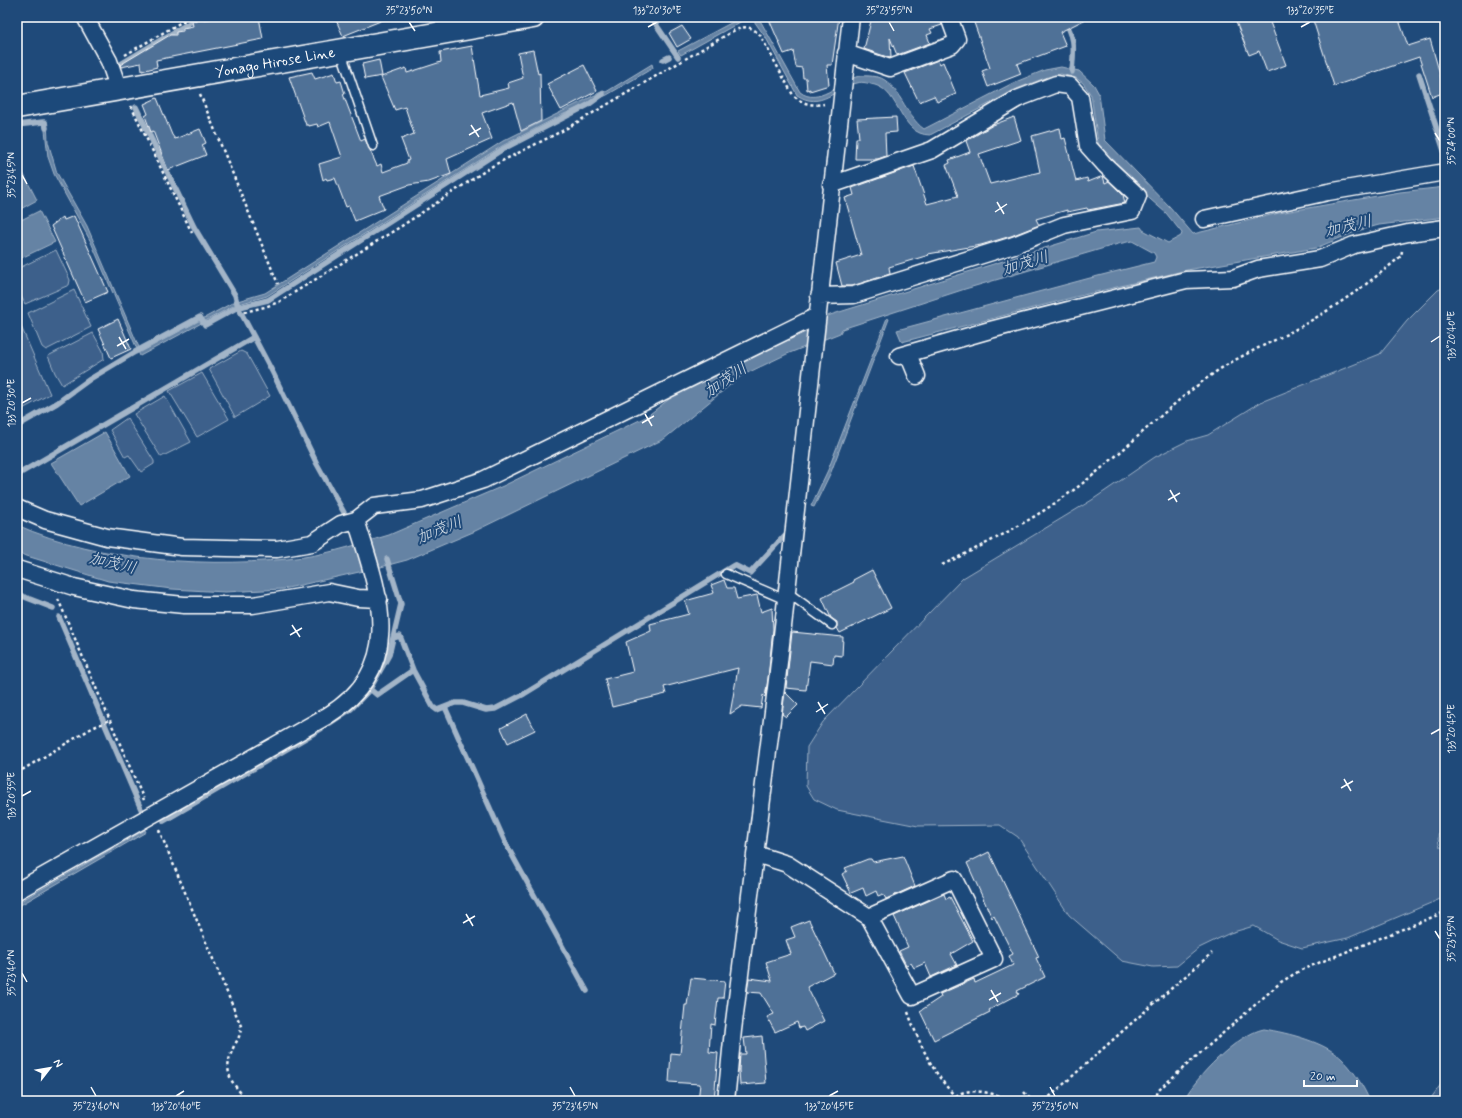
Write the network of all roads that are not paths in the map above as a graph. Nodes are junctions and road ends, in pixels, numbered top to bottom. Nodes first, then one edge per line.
1 (85, 17) edge
2 (534, 17) edge
3 (851, 17) edge
4 (949, 17) edge
5 (341, 51) junction
6 (846, 53) junction
7 (122, 89) junction
8 (17, 107) edge
9 (373, 146) dead end
10 (1445, 172) edge
11 (831, 185) junction
12 (1204, 219) dead end
13 (1445, 228) edge
14 (819, 296) junction
15 (817, 316) junction
16 (917, 376) dead end
17 (17, 508) edge
18 (356, 520) junction
19 (17, 569) edge
20 (726, 574) dead end
21 (787, 596) junction
22 (379, 599) junction
23 (832, 625) dead end
24 (756, 854) junction
25 (17, 891) edge
26 (869, 917) junction
27 (726, 1101) edge

1 - 7 street
2 - 5 main road, Yonago Hirose Line
3 - 6 street
4 - 6 street
5 - 7 main road, Yonago Hirose Line
5 - 9 lane
6 - 11 street
7 - 8 main road, Yonago Hirose Line
10 - 12 street
11 - 14 street
11 - 14 street
13 - 16 street
14 - 15 street
15 - 18 street
15 - 21 street
17 - 18 street
18 - 22 street
19 - 22 street
20 - 21 lane
21 - 23 lane
21 - 24 street
22 - 25 street
24 - 26 street
24 - 27 street
26 - 26 street

